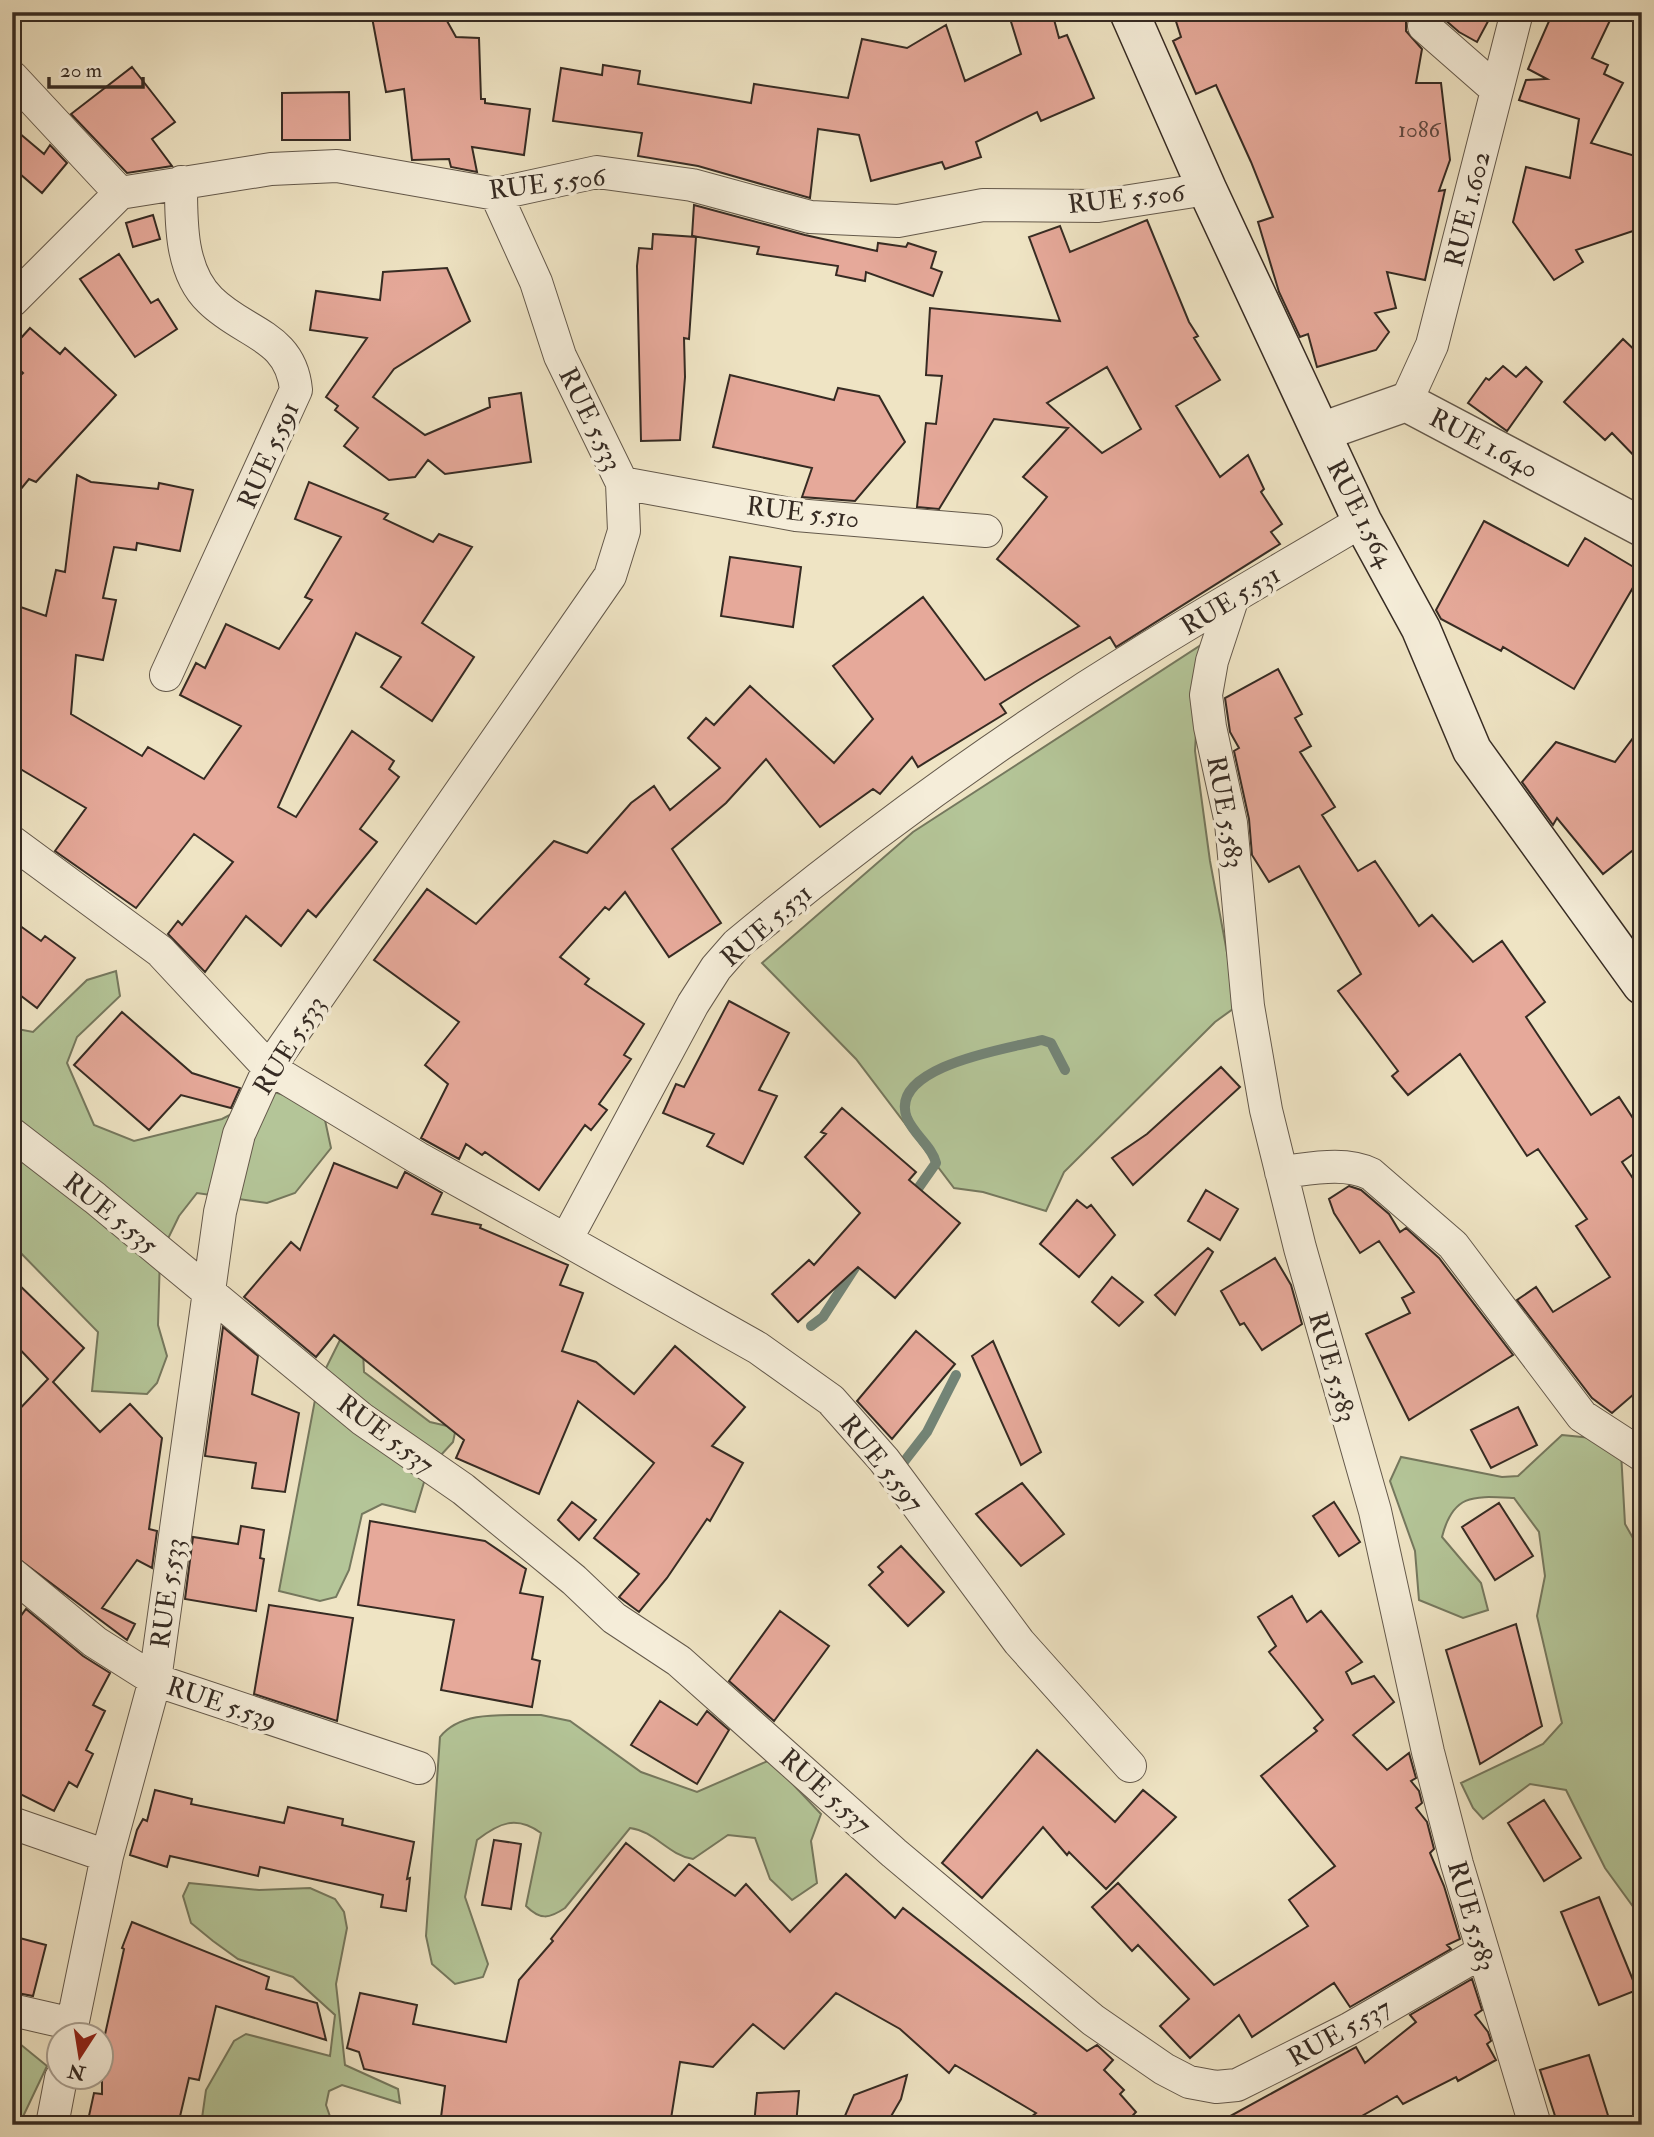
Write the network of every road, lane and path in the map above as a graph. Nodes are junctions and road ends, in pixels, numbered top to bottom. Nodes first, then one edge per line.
1 (1129, 12) edge
2 (1517, 12) edge
3 (1424, 26) dead end
4 (12, 77) edge
5 (1497, 90) junction
6 (181, 182) junction
7 (1206, 189) junction
8 (120, 193) junction
9 (496, 194) junction
10 (12, 301) edge
11 (1406, 402) junction
12 (1321, 432) junction
13 (622, 483) junction
14 (1362, 521) junction
15 (1642, 527) edge
16 (986, 531) dead end
17 (1232, 600) junction
18 (166, 675) dead end
19 (12, 842) edge
20 (1641, 983) edge
21 (269, 1068) junction
22 (12, 1134) edge
23 (1281, 1172) junction
24 (566, 1240) junction
25 (208, 1294) junction
26 (1642, 1455) edge
27 (12, 1574) edge
28 (155, 1680) junction
29 (1130, 1766) dead end
30 (419, 1768) dead end
31 (12, 1823) edge
32 (107, 1856) junction
33 (1482, 1952) junction
34 (12, 2010) edge
35 (49, 2022) edge
36 (72, 2022) edge
37 (58, 2092) edge
38 (52, 2125) edge
39 (1535, 2125) edge

1 - 7 main road, RUE 1.564
2 - 5 street, RUE 1.602
3 - 5 street
4 - 8 street
5 - 11 street, RUE 1.602
6 - 8 street, RUE 5.506
6 - 9 street, RUE 5.506
6 - 18 street, RUE 5.591
7 - 9 street, RUE 5.506
7 - 12 main road, RUE 1.564
8 - 10 street
9 - 13 street, RUE 5.533
11 - 12 main road, RUE 1.640
11 - 15 main road, RUE 1.640
12 - 14 main road, RUE 1.564
13 - 16 street, RUE 5.510
13 - 21 street, RUE 5.533
14 - 17 street, RUE 5.531
14 - 20 main road, RUE 1.564
17 - 23 street, RUE 5.583
17 - 24 street, RUE 5.531
19 - 21 street
21 - 24 street
21 - 25 street, RUE 5.533
22 - 25 street, RUE 5.535
23 - 26 street
23 - 33 street, RUE 5.583
24 - 29 street, RUE 5.597
25 - 28 street, RUE 5.533
25 - 33 street, RUE 5.537
27 - 28 street, RUE 5.539
28 - 30 street, RUE 5.539
28 - 32 street, RUE 5.533
31 - 32 street
32 - 36 street, RUE 5.533
33 - 39 street, RUE 5.583
34 - 35 street
37 - 38 street

